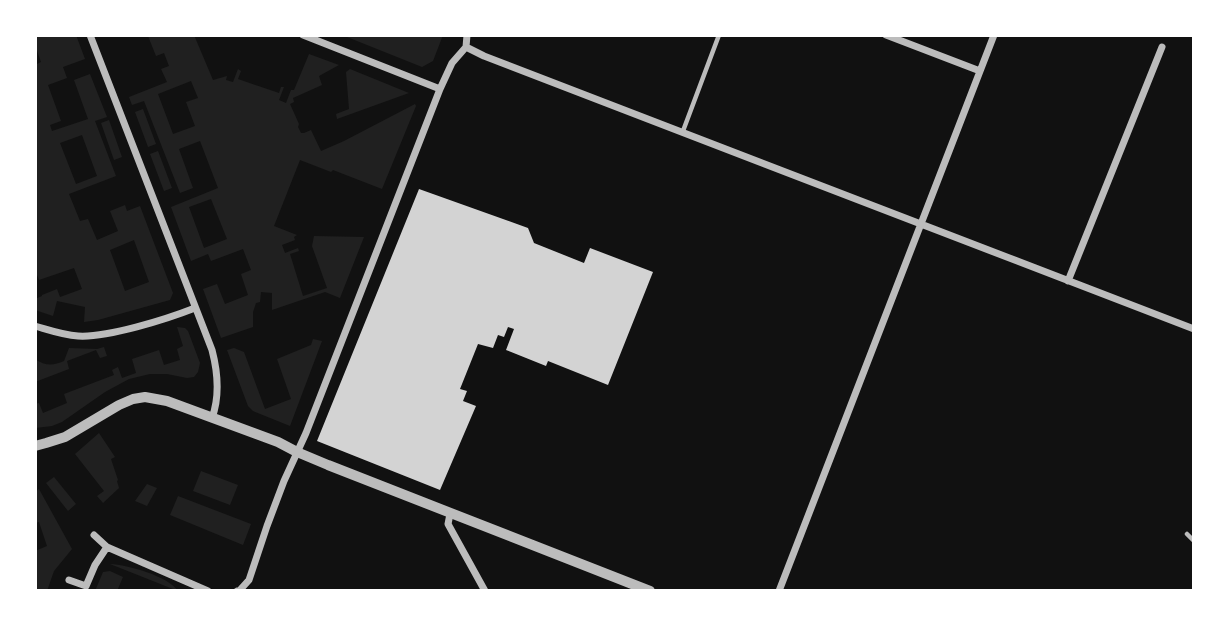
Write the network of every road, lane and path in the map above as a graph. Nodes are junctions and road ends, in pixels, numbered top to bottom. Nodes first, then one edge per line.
1 (90, 35) edge
2 (303, 35) edge
3 (467, 35) edge
4 (719, 35) edge
5 (886, 35) edge
6 (994, 35) edge
7 (466, 47) junction
8 (1163, 47) dead end
9 (980, 71) junction
10 (440, 89) junction
11 (683, 131) junction
12 (922, 224) junction
13 (1069, 281) junction
14 (195, 308) junction
15 (35, 326) edge
16 (1194, 329) edge
17 (212, 418) junction
18 (35, 446) edge
19 (297, 452) junction
20 (450, 514) junction
21 (1187, 534) dead end
22 (94, 535) dead end
23 (1194, 541) edge
24 (107, 547) junction
25 (69, 580) dead end
26 (190, 588) edge
27 (85, 589) edge
28 (208, 591) edge
29 (237, 591) edge
30 (485, 591) edge
31 (650, 591) edge
32 (779, 591) edge

1 - 14 street
2 - 10 street
3 - 7 street
4 - 11 lane
5 - 9 street
6 - 9 street
7 - 10 street
7 - 11 street
8 - 13 street
9 - 12 street
10 - 19 street
11 - 12 street
12 - 13 street
12 - 32 street
13 - 16 street
14 - 15 street
14 - 17 street
17 - 18 street
17 - 19 street
19 - 20 street
19 - 29 street
20 - 30 street
20 - 31 street
21 - 23 lane
22 - 24 street
24 - 26 street
24 - 27 street
25 - 27 street
26 - 28 street

